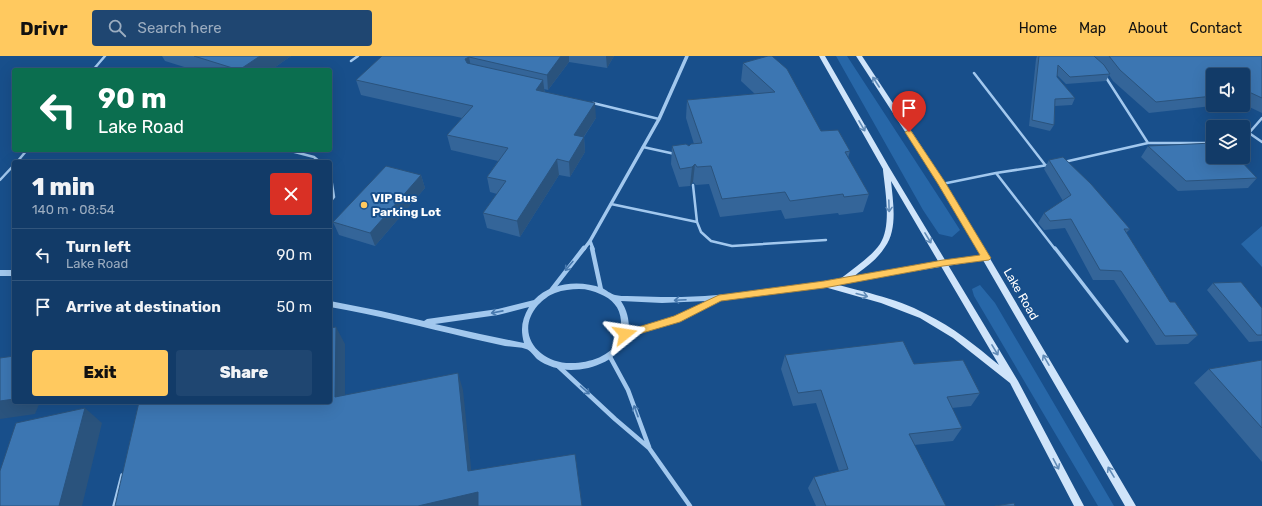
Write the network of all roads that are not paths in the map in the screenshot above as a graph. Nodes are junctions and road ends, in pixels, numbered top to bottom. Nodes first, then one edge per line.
1 (105, 56) edge
2 (358, 56) edge
3 (686, 56) edge
4 (822, 56) edge
5 (859, 56) edge
6 (351, 61) dead end
7 (95, 68) edge
8 (1102, 70) edge
9 (974, 73) dead end
10 (592, 103) edge
11 (1262, 118) edge
12 (659, 119) junction
13 (1250, 132) edge
14 (1250, 134) edge
15 (1262, 142) edge
16 (1148, 143) junction
17 (1206, 143) edge
18 (643, 148) junction
19 (25, 152) edge
20 (295, 152) edge
21 (677, 154) edge
22 (18, 160) edge
23 (318, 160) edge
24 (1061, 162) edge
25 (1054, 164) edge
26 (1046, 166) junction
27 (12, 167) edge
28 (886, 167) junction
29 (996, 173) junction
30 (0, 180) edge
31 (332, 184) edge
32 (942, 184) junction
33 (693, 185) edge
34 (332, 200) edge
35 (611, 204) junction
36 (697, 222) junction
37 (826, 240) dead end
38 (590, 241) junction
39 (986, 258) junction
40 (943, 263) junction
41 (0, 273) edge
42 (12, 274) edge
43 (843, 281) junction
44 (824, 284) junction
45 (601, 290) junction
46 (549, 293) junction
47 (615, 298) junction
48 (719, 298) junction
49 (536, 303) junction
50 (332, 304) edge
51 (423, 323) junction
52 (625, 334) junction
53 (1126, 341) dead end
54 (531, 347) junction
55 (609, 355) junction
56 (556, 364) junction
57 (1015, 384) junction
58 (649, 448) junction
59 (123, 470) edge
60 (114, 506) edge
61 (690, 506) edge
62 (1079, 506) edge
63 (1131, 506) edge

1 - 7 lane
2 - 6 lane
3 - 12 street
4 -> 28 main road
32 -> 5 main road, Lake Road
8 - 16 lane
9 - 26 lane
10 - 12 lane
11 - 13 lane
12 - 18 street
14 - 15 lane
16 - 17 lane
16 - 24 lane
18 - 21 lane
18 - 35 street
19 - 22 lane
20 - 23 lane
25 - 26 lane
26 - 29 lane
27 - 30 lane
28 -> 40 main road
28 -> 43 main road
29 - 32 lane
29 - 53 lane
31 - 34 lane
32 - 39 main road, Lake Road
33 - 36 lane
35 - 36 lane
35 - 38 street
36 - 37 lane
38 - 45 street
38 -> 46 street
39 - 40 street
63 -> 39 main road, Lake Road
40 - 43 street
40 -> 57 main road
41 - 42 street
43 - 44 street
44 - 48 street
44 -> 57 main road
45 - 46 street
45 - 47 street
46 - 49 street
48 -> 47 street
47 - 52 street
48 - 52 street
49 -> 51 street
49 - 54 street
50 - 51 street
51 - 54 street
52 - 55 street
54 - 56 street
55 - 56 street
58 -> 55 street
56 -> 58 street
57 -> 62 main road
58 - 61 street
59 - 60 lane

